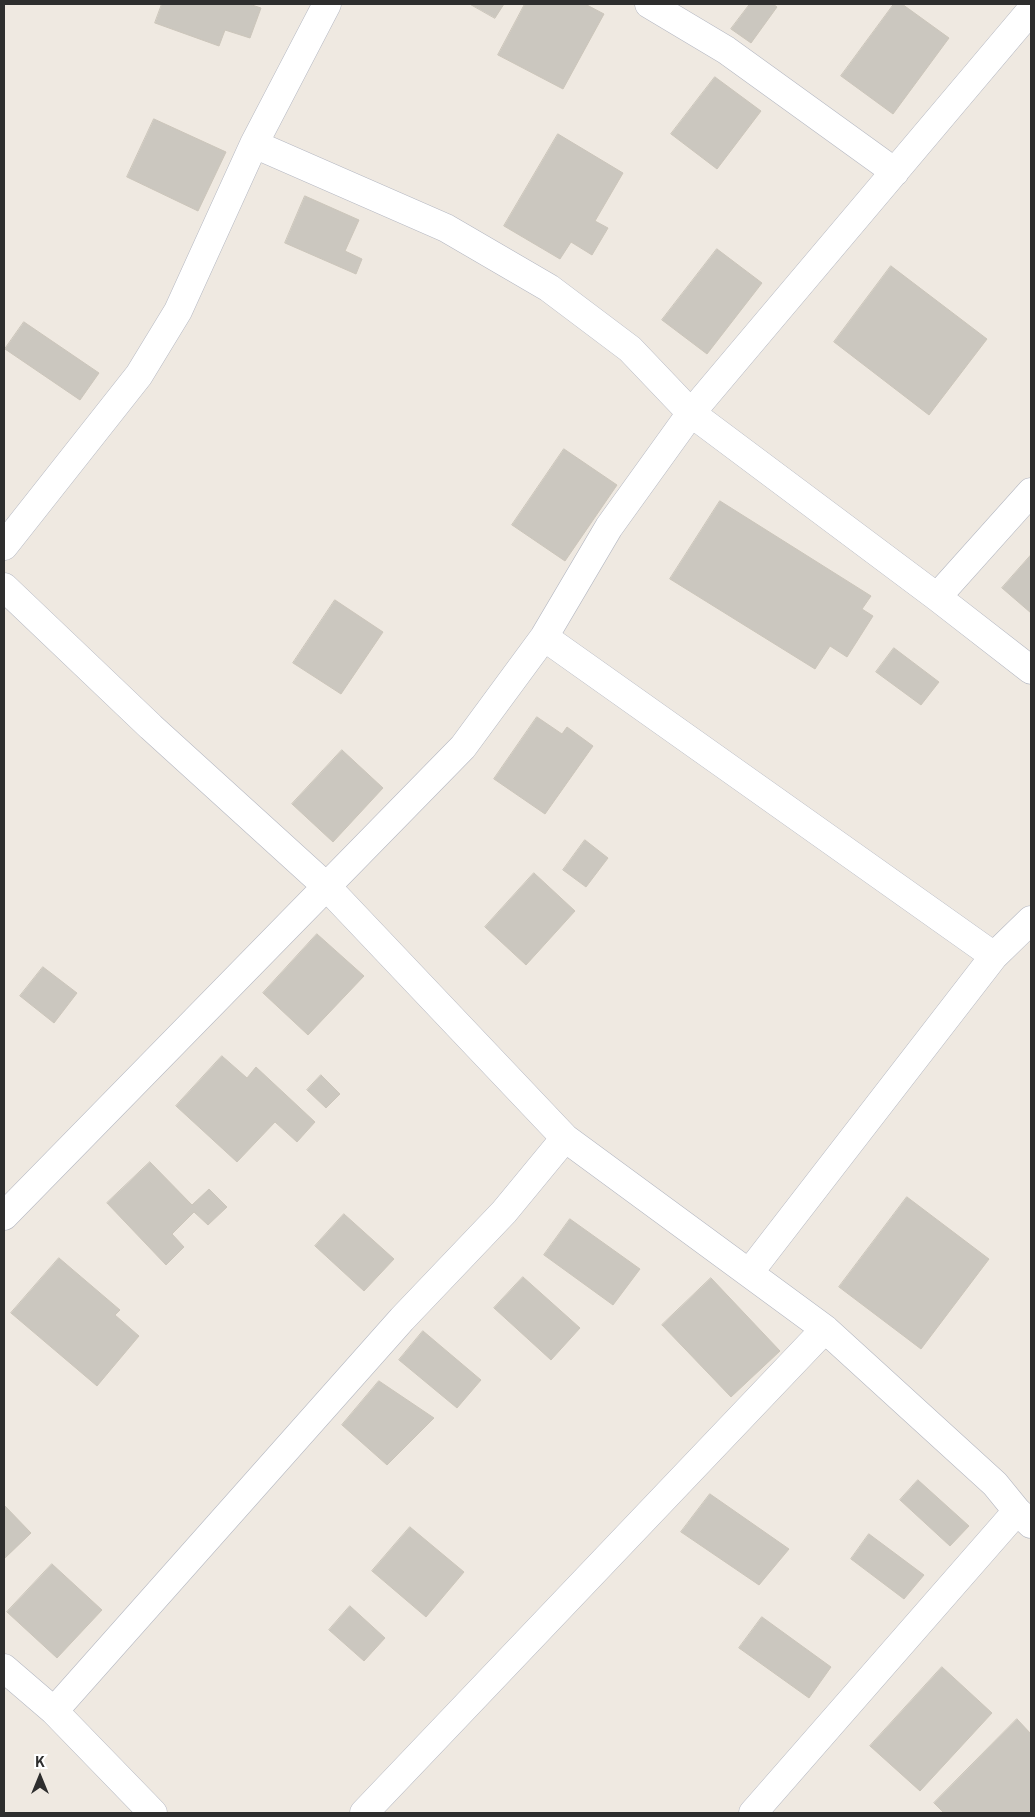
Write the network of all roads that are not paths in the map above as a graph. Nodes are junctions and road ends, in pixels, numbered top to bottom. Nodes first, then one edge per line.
1 (327, 4) edge
2 (649, 4) edge
3 (1031, 10) edge
4 (254, 144) junction
5 (895, 172) junction
6 (691, 413) junction
7 (1031, 492) edge
8 (4, 546) edge
9 (4, 587) edge
10 (937, 597) junction
11 (544, 637) junction
12 (1031, 670) edge
13 (327, 887) junction
14 (1031, 920) edge
15 (994, 956) junction
16 (565, 1138) junction
17 (4, 1216) edge
18 (749, 1273) junction
19 (825, 1329) junction
20 (1024, 1518) edge
21 (9, 1683) edge
22 (54, 1710) junction
23 (154, 1813) edge
24 (364, 1813) edge
25 (753, 1813) edge

1 - 4 street
2 - 5 street
3 - 5 street
4 - 6 street
4 - 8 street
5 - 6 street
6 - 10 street
6 - 11 street
7 - 10 street
9 - 13 street
10 - 12 street
11 - 13 street
11 - 15 street
13 - 16 street
13 - 17 street
14 - 15 street
15 - 18 street
16 - 18 street
16 - 22 street
18 - 19 street
19 - 20 street
19 - 24 street
20 - 25 street
21 - 22 street
22 - 23 street

